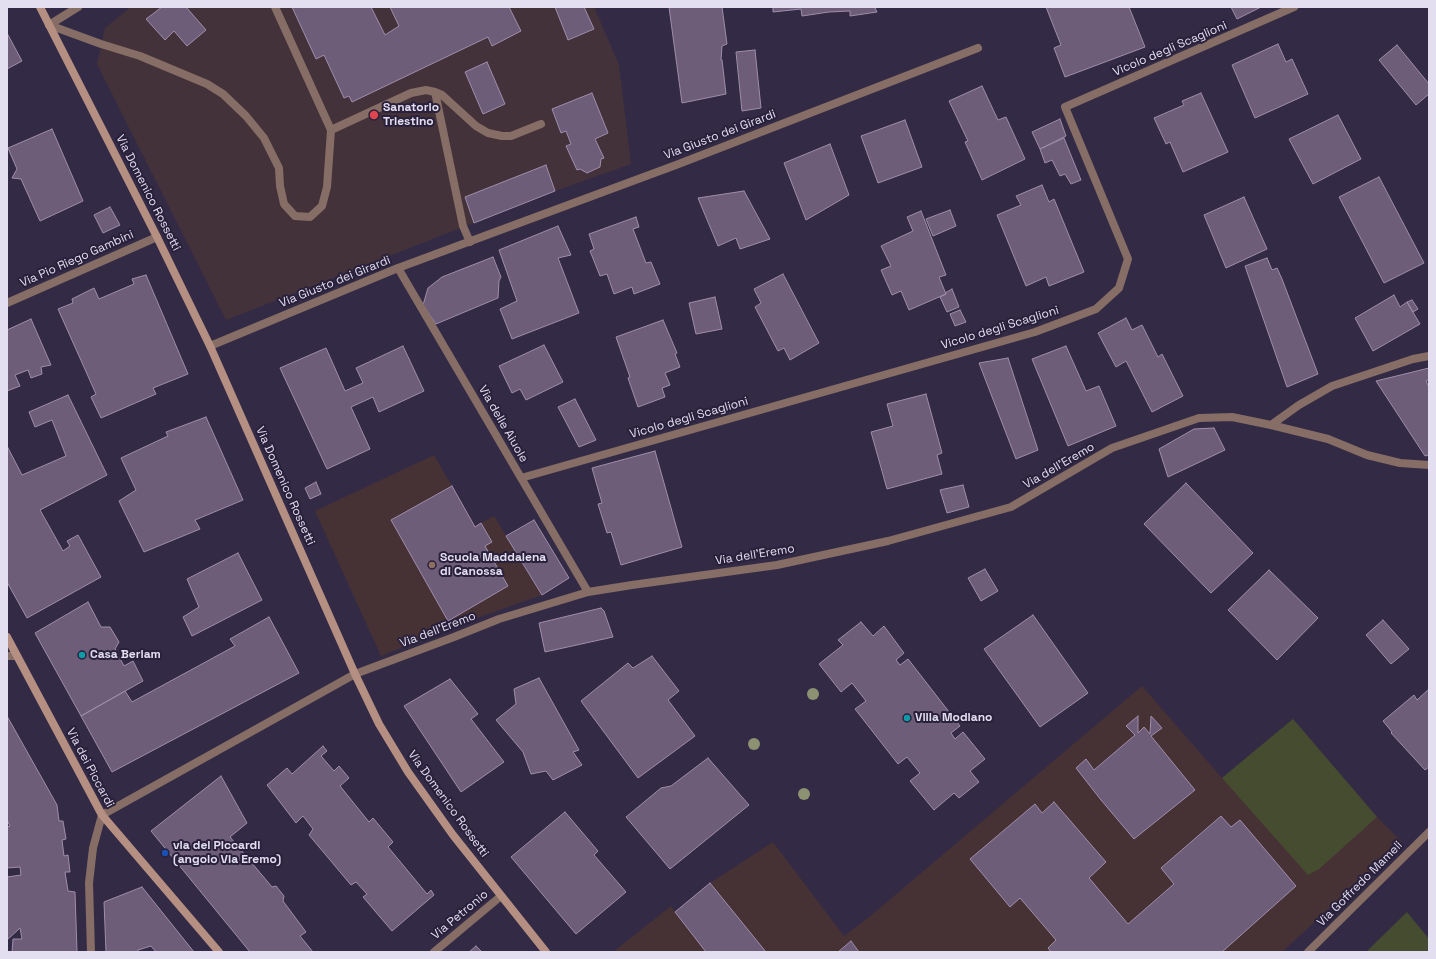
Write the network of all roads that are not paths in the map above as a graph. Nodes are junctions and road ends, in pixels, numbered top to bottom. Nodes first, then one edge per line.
1 (40, 7) edge
2 (78, 7) edge
3 (275, 7) edge
4 (1294, 7) edge
5 (49, 25) junction
6 (978, 48) dead end
7 (435, 92) junction
8 (541, 124) dead end
9 (330, 130) junction
10 (157, 237) junction
11 (470, 242) junction
12 (398, 268) junction
13 (7, 303) edge
14 (210, 346) junction
15 (1429, 356) edge
16 (1271, 425) junction
17 (1429, 465) edge
18 (521, 478) junction
19 (588, 592) junction
20 (7, 637) edge
21 (7, 656) edge
22 (16, 656) junction
23 (355, 674) junction
24 (102, 815) junction
25 (1429, 832) edge
26 (501, 896) junction
27 (91, 952) edge
28 (219, 952) edge
29 (434, 952) edge
30 (546, 952) edge
31 (1308, 952) edge

1 - 5 main road, Via Domenico Rossetti
2 - 5 street
3 - 9 street
4 - 18 street, Vicolo degli Scaglioni
5 - 9 street
5 - 10 main road, Via Domenico Rossetti
6 - 11 street, Via Giusto dei Girardi
7 - 8 street
7 - 9 street
7 - 11 street
10 - 13 street, Via Pio Riego Gambini
10 - 14 main road, Via Domenico Rossetti
11 - 12 street, Via Giusto dei Girardi
12 - 14 street, Via Giusto dei Girardi
12 - 18 street, Via delle Aiuole
14 - 23 main road, Via Domenico Rossetti
15 - 16 street
16 - 17 street, Via dell'Eremo
16 - 19 street, Via dell'Eremo
18 - 19 street, Via delle Aiuole
19 - 23 street, Via dell'Eremo
20 - 22 main road, Via dei Piccardi
21 - 22 street
22 - 24 main road, Via dei Piccardi
23 - 24 street, Via dell'Eremo
23 - 26 main road, Via Domenico Rossetti
24 - 27 street
24 - 28 main road, Via dei Piccardi
25 - 31 street, Via Goffredo Mameli
26 - 29 street, Via Petronio
26 - 30 main road, Via Domenico Rossetti

